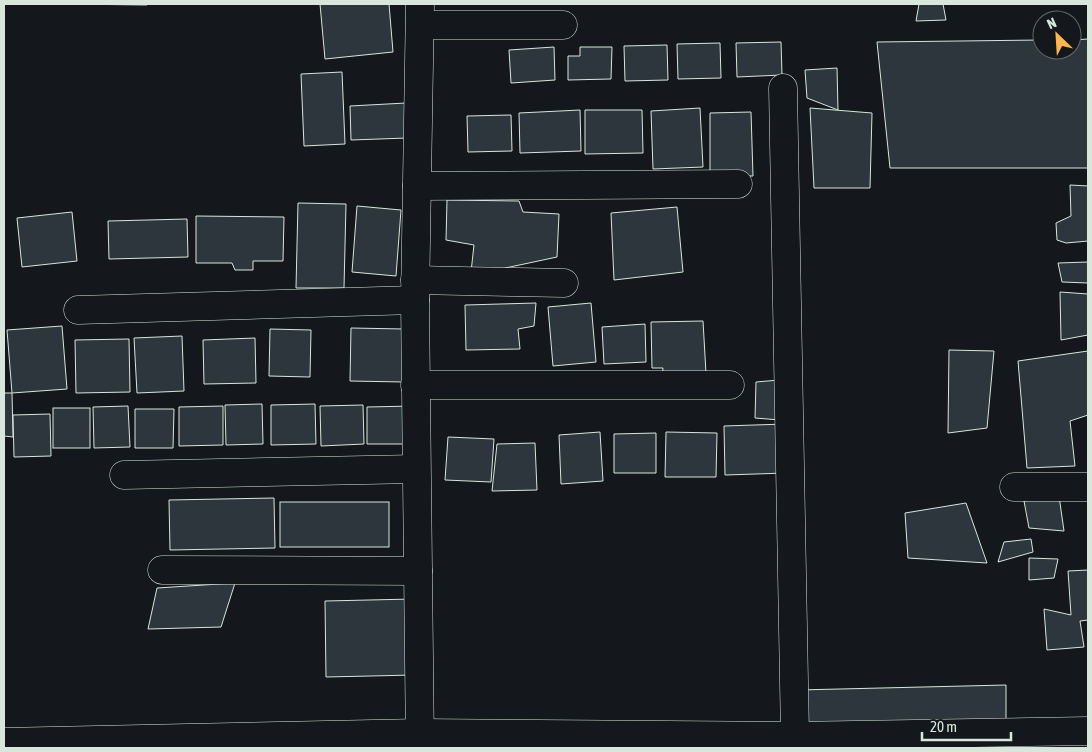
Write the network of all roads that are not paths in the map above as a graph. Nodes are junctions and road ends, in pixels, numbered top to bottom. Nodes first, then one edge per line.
1 (420, 14) edge
2 (563, 25) dead end
3 (783, 88) dead end
4 (738, 184) dead end
5 (417, 186) junction
6 (564, 283) dead end
7 (415, 290) junction
8 (78, 310) dead end
9 (415, 385) junction
10 (730, 385) dead end
11 (416, 469) junction
12 (124, 475) dead end
13 (1014, 487) dead end
14 (1088, 488) edge
15 (162, 570) dead end
16 (418, 571) junction
17 (1088, 731) edge
18 (795, 736) junction
19 (1014, 740) edge
20 (420, 741) edge
21 (4, 742) edge

1 - 2 street
1 - 5 street
3 - 18 street
4 - 5 street
5 - 7 street
6 - 7 street
7 - 8 street
7 - 9 street
9 - 10 street
9 - 11 street
11 - 12 street
11 - 16 street
13 - 14 street
15 - 16 street
16 - 20 street
17 - 19 street
18 - 19 street
18 - 20 street
20 - 21 street

